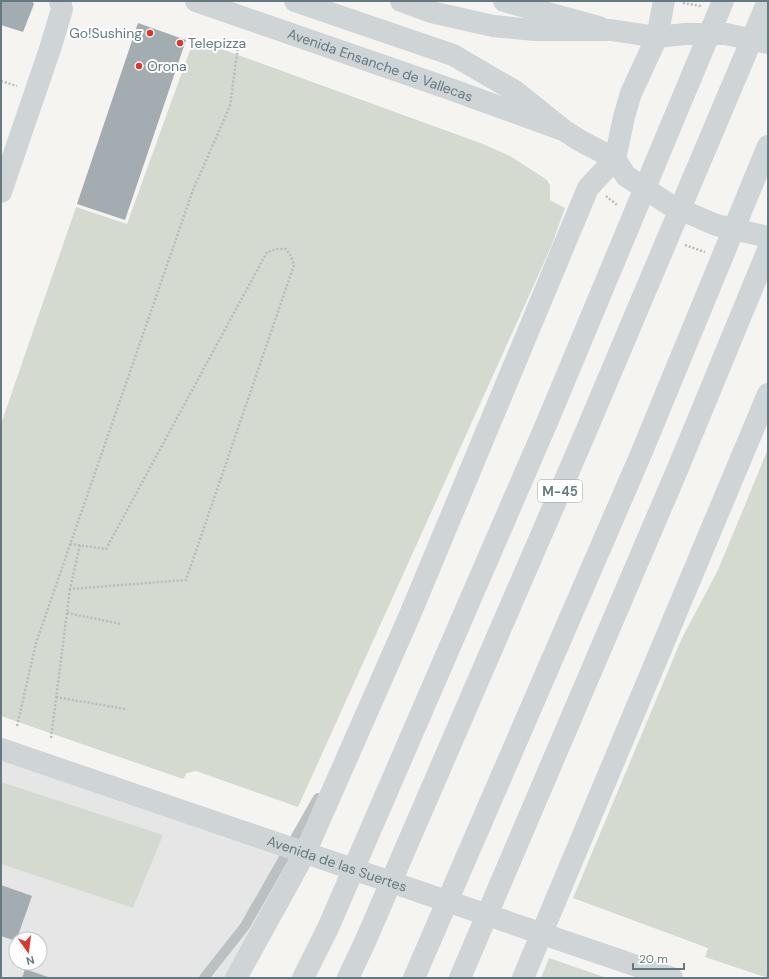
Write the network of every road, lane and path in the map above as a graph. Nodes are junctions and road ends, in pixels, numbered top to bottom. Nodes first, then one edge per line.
1 (196, 1) edge
2 (295, 1) edge
3 (401, 1) edge
4 (504, 1) edge
5 (664, 1) edge
6 (723, 1) edge
7 (768, 1) edge
8 (64, 4) edge
9 (611, 30) junction
10 (657, 37) junction
11 (239, 39) dead end
12 (768, 43) edge
13 (565, 131) junction
14 (768, 146) edge
15 (615, 159) junction
16 (1, 192) edge
17 (768, 237) edge
18 (768, 250) edge
19 (768, 394) edge
20 (70, 544) junction
21 (80, 546) junction
22 (70, 589) junction
23 (67, 613) junction
24 (409, 617) junction
25 (121, 624) dead end
26 (56, 697) junction
27 (124, 709) dead end
28 (16, 726) dead end
29 (51, 738) dead end
30 (1, 749) edge
31 (204, 978) edge
32 (236, 978) edge
33 (303, 978) edge
34 (348, 978) edge
35 (414, 978) edge
36 (460, 978) edge
37 (523, 978) edge
38 (672, 978) edge

1 - 13 main road, Avenida Ensanche de Vallecas
2 - 13 main road, Avenida Ensanche de Vallecas
3 - 9 main road
4 - 9 main road
5 - 10 main road
6 - 33 main road
7 - 34 main road, M-45
8 - 16 main road
9 - 10 main road
10 - 12 main road
10 - 15 main road
11 - 20 path
13 - 15 main road, Avenida Ensanche de Vallecas
14 - 35 main road
15 - 17 main road, Avenida Ensanche de Vallecas
15 - 24 main road
18 - 36 main road
19 - 37 main road
20 - 21 path
20 - 28 path
21 - 22 path
21 - 22 path
22 - 23 path
23 - 25 path
23 - 26 path
24 - 31 lane
24 - 32 main road
26 - 27 path
26 - 29 path
30 - 38 main road, Avenida de las Suertes

